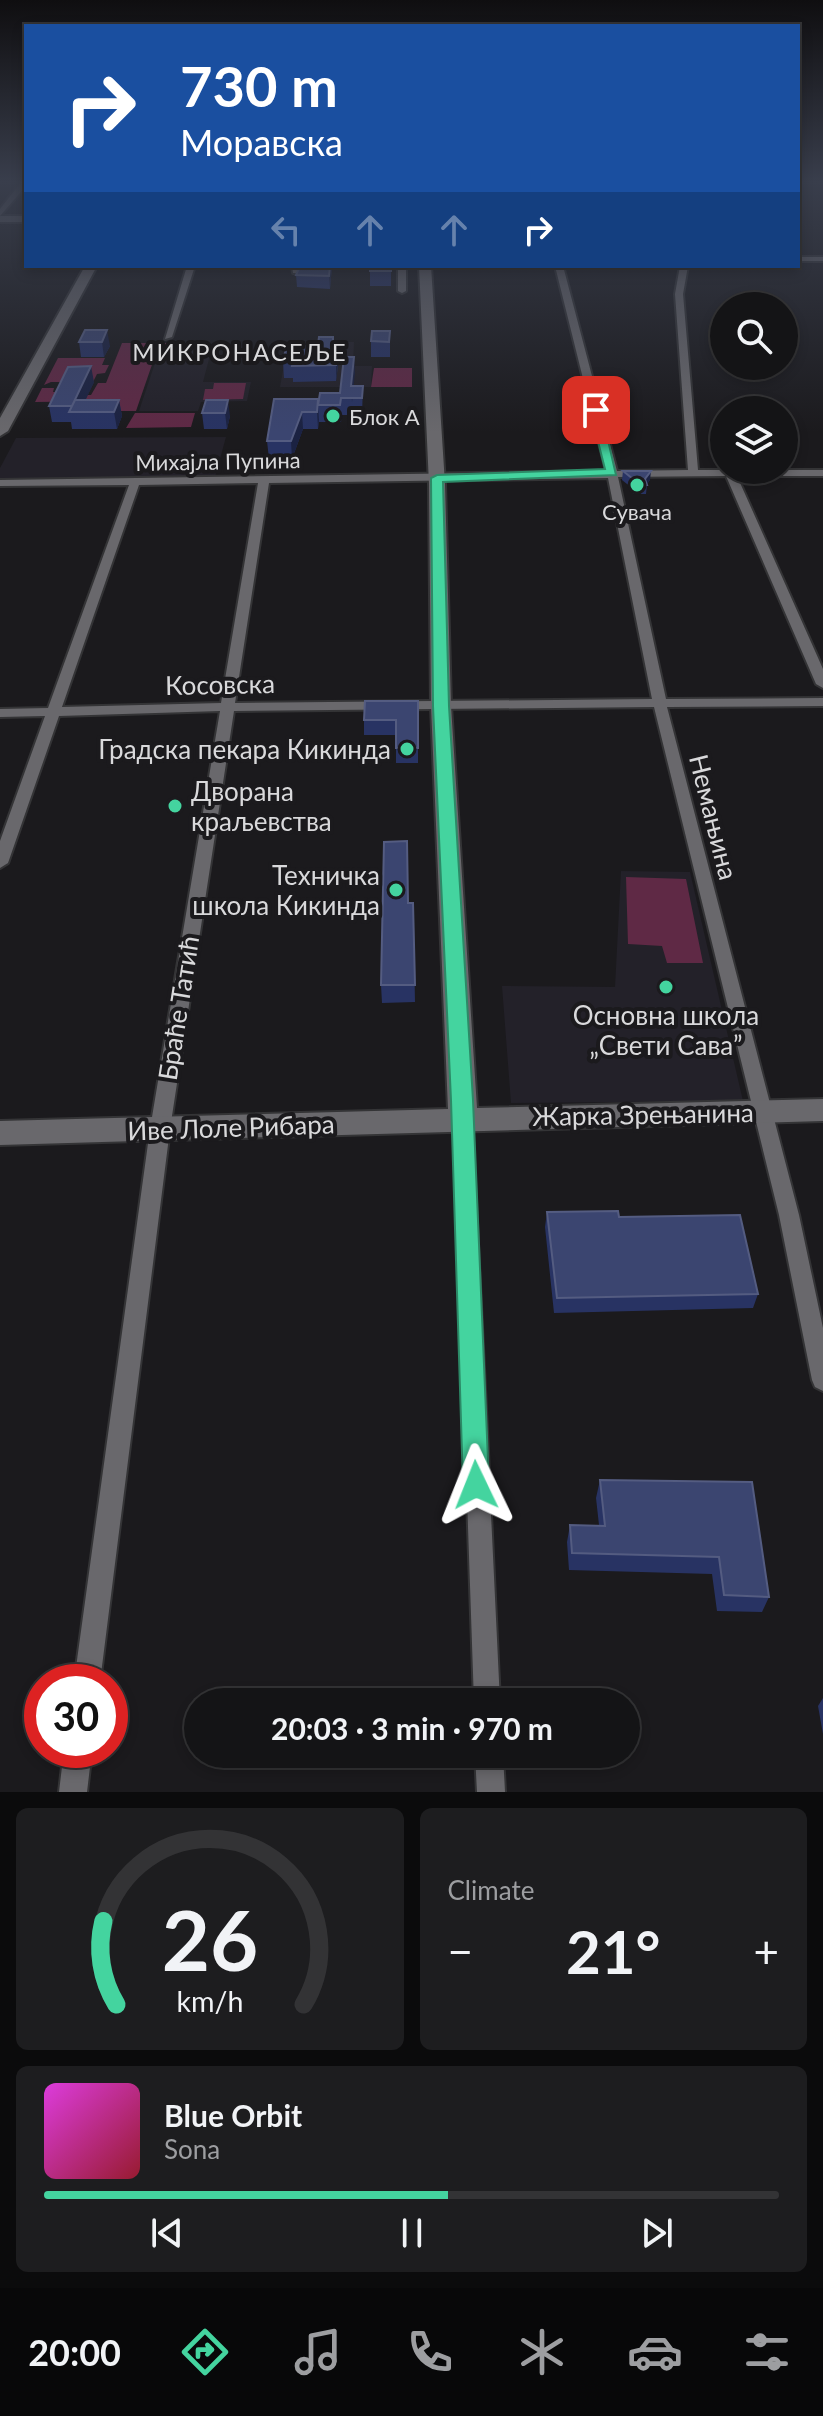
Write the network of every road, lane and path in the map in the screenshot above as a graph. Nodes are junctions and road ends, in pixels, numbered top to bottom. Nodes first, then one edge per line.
1 (90, 268) edge
2 (190, 268) edge
3 (402, 268) edge
4 (425, 268) edge
5 (560, 268) edge
6 (684, 268) edge
7 (402, 291) dead end
8 (168, 337) dead end
9 (0, 431) edge
10 (612, 473) junction
11 (693, 473) junction
12 (710, 473) edge
13 (798, 473) edge
14 (823, 473) edge
15 (437, 478) junction
16 (264, 479) junction
17 (135, 482) junction
18 (0, 483) edge
19 (735, 484) edge
20 (823, 684) edge
21 (823, 702) edge
22 (660, 705) junction
23 (441, 706) junction
24 (225, 707) junction
25 (54, 712) junction
26 (0, 713) edge
27 (0, 863) edge
28 (823, 1110) edge
29 (764, 1111) junction
30 (463, 1118) junction
31 (160, 1129) junction
32 (0, 1133) edge
33 (823, 1380) edge
34 (89, 1664) edge
35 (486, 1688) edge
36 (76, 1768) edge
37 (490, 1768) edge
38 (73, 1792) edge
39 (491, 1792) edge

1 - 9 street
2 - 8 street
3 - 7 street
4 - 15 street
5 - 10 street, Немањина
6 - 11 street
10 - 11 street, Михајла Пупина
10 - 15 street, Михајла Пупина
10 - 22 street, Немањина
11 - 12 street, Михајла Пупина
13 - 14 street, Михајла Пупина
15 - 16 street, Михајла Пупина
15 - 23 street
16 - 17 street, Михајла Пупина
16 - 24 street, Браће Татић
17 - 18 street, Михајла Пупина
17 - 25 street
19 - 20 street
21 - 22 street, Косовска
22 - 23 street, Косовска
22 - 29 street, Немањина
23 - 24 street, Косовска
23 - 30 street
24 - 25 street, Косовска
24 - 31 street, Браће Татић
25 - 26 street, Косовска
25 - 27 street
28 - 29 street, Жарка Зрењанина
29 - 30 street, Жарка Зрењанина
29 - 33 street, Немањина
30 - 31 street, Иве Лоле Рибара
30 - 35 street
31 - 32 street, Иве Лоле Рибара
31 - 34 street, Браће Татић
36 - 38 street
37 - 39 street

